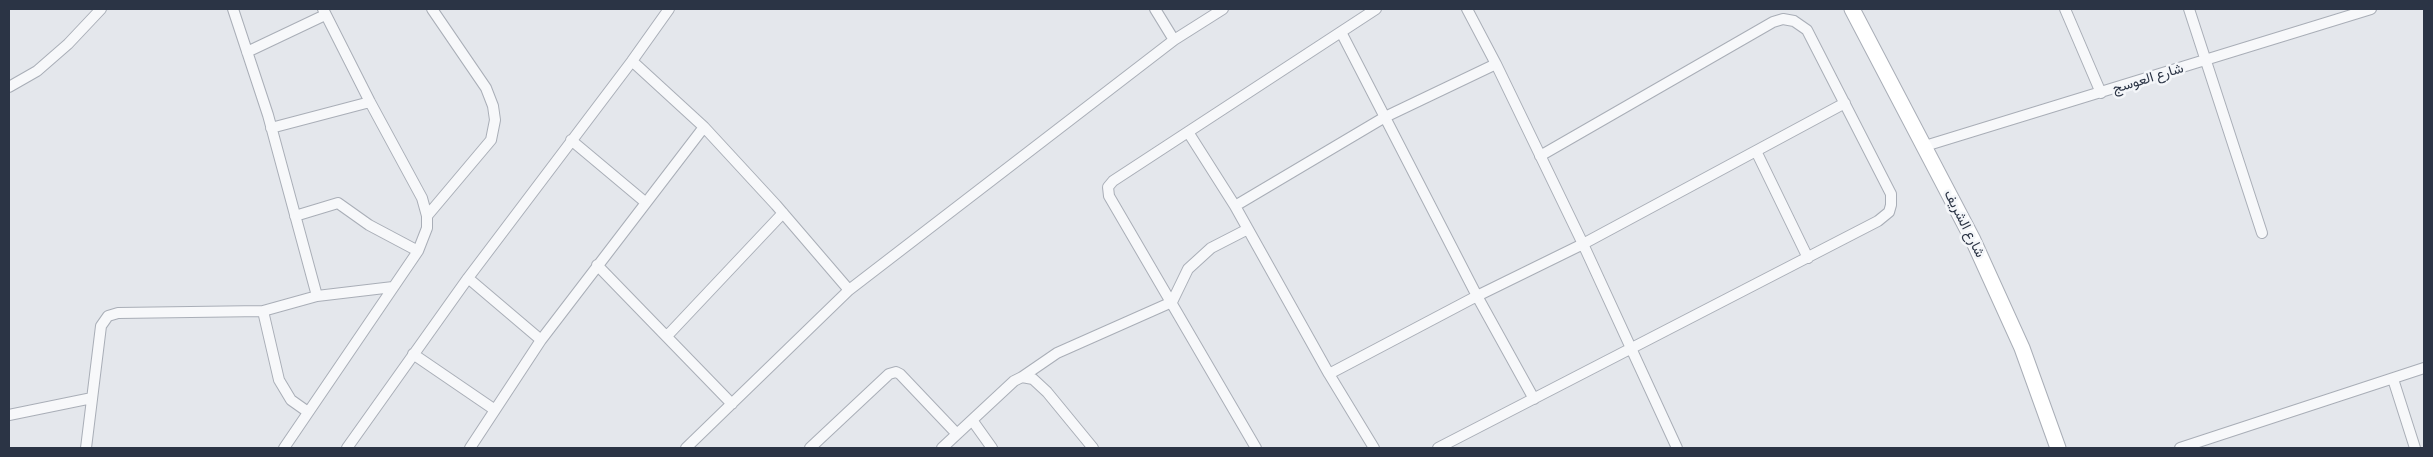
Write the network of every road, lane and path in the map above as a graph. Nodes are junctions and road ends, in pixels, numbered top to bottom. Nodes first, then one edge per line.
1 (101, 9) edge
2 (233, 9) edge
3 (432, 9) edge
4 (669, 9) edge
5 (1155, 9) edge
6 (1223, 9) edge
7 (1376, 9) edge
8 (1467, 9) edge
9 (1852, 9) edge
10 (2065, 9) edge
11 (2188, 9) edge
12 (2371, 9) edge
13 (324, 12) edge
14 (1341, 32) junction
15 (1174, 40) junction
16 (247, 52) junction
17 (632, 61) junction
18 (2207, 61) junction
19 (1496, 64) junction
20 (9, 87) edge
21 (2101, 93) junction
22 (370, 102) junction
23 (1845, 103) junction
24 (1386, 117) junction
25 (704, 127) junction
26 (272, 128) junction
27 (1188, 132) junction
28 (571, 140) junction
29 (1925, 146) junction
30 (1756, 151) junction
31 (1540, 156) junction
32 (645, 202) junction
33 (1235, 206) junction
34 (783, 213) junction
35 (295, 216) junction
36 (427, 216) junction
37 (1248, 229) junction
38 (2262, 233) dead end
39 (1583, 244) junction
40 (418, 251) junction
41 (1808, 258) junction
42 (597, 265) junction
43 (468, 278) junction
44 (393, 287) junction
45 (849, 290) junction
46 (316, 296) junction
47 (1477, 296) junction
48 (1172, 302) junction
49 (264, 311) junction
50 (667, 336) junction
51 (541, 340) junction
52 (1631, 349) junction
53 (413, 354) junction
54 (2424, 368) edge
55 (1329, 374) junction
56 (1022, 376) junction
57 (2393, 379) junction
58 (92, 398) junction
59 (1534, 399) junction
60 (732, 404) junction
61 (495, 410) junction
62 (308, 412) junction
63 (9, 415) edge
64 (972, 420) junction
65 (957, 434) junction
66 (1459, 443) edge
67 (86, 448) edge
68 (284, 448) edge
69 (347, 448) edge
70 (470, 448) edge
71 (686, 448) edge
72 (810, 448) edge
73 (942, 448) edge
74 (992, 448) edge
75 (1091, 448) edge
76 (1256, 448) edge
77 (1374, 448) edge
78 (1438, 448) edge
79 (1677, 448) edge
80 (2058, 448) edge
81 (2180, 448) edge
82 (2415, 448) edge

1 - 20 street
2 - 16 street
3 - 36 street
4 - 17 street
5 - 15 street
6 - 15 street
7 - 14 street
8 - 19 street
9 - 29 main road, شارع الشريف
10 - 21 street
11 - 18 street
12 - 18 street, شارع العوسج
13 - 16 street
13 - 22 street
14 - 24 street
14 - 27 street
15 - 45 street
16 - 26 street
17 - 25 street
17 - 28 street
18 - 21 street, شارع العوسج
18 - 38 street
19 - 24 street
19 - 31 street
21 - 29 street, شارع العوسج
22 - 26 street
22 - 36 street
23 - 30 street
23 - 31 street
23 - 41 street
24 - 33 street
24 - 47 street
25 - 32 street
25 - 34 street
26 - 35 street
27 - 33 street
27 - 48 street
28 - 32 street
28 - 43 street
29 - 80 main road, شارع الشريف
30 - 39 street
30 - 41 street
31 - 39 street
32 - 42 street
33 - 37 street
34 - 45 street
34 - 50 street
35 - 40 street
35 - 46 street
36 - 40 street
37 - 48 street
37 - 55 street
39 - 47 street
39 - 52 street
40 - 44 street
41 - 52 street
42 - 50 street
42 - 51 street
43 - 51 street
43 - 53 street
44 - 46 street
44 - 62 street
45 - 60 street
46 - 49 street
47 - 55 street
47 - 59 street
48 - 56 street
48 - 76 street
49 - 58 street
49 - 62 street
50 - 60 street
51 - 61 street
52 - 59 street
52 - 79 street
53 - 61 street
53 - 69 street
54 - 57 street
55 - 77 street
56 - 64 street
56 - 75 street
57 - 81 street
57 - 82 street
58 - 63 street
58 - 67 street
59 - 66 street
60 - 71 street
61 - 70 street
62 - 68 street
64 - 65 street
64 - 74 street
65 - 72 street
65 - 73 street
66 - 78 street

